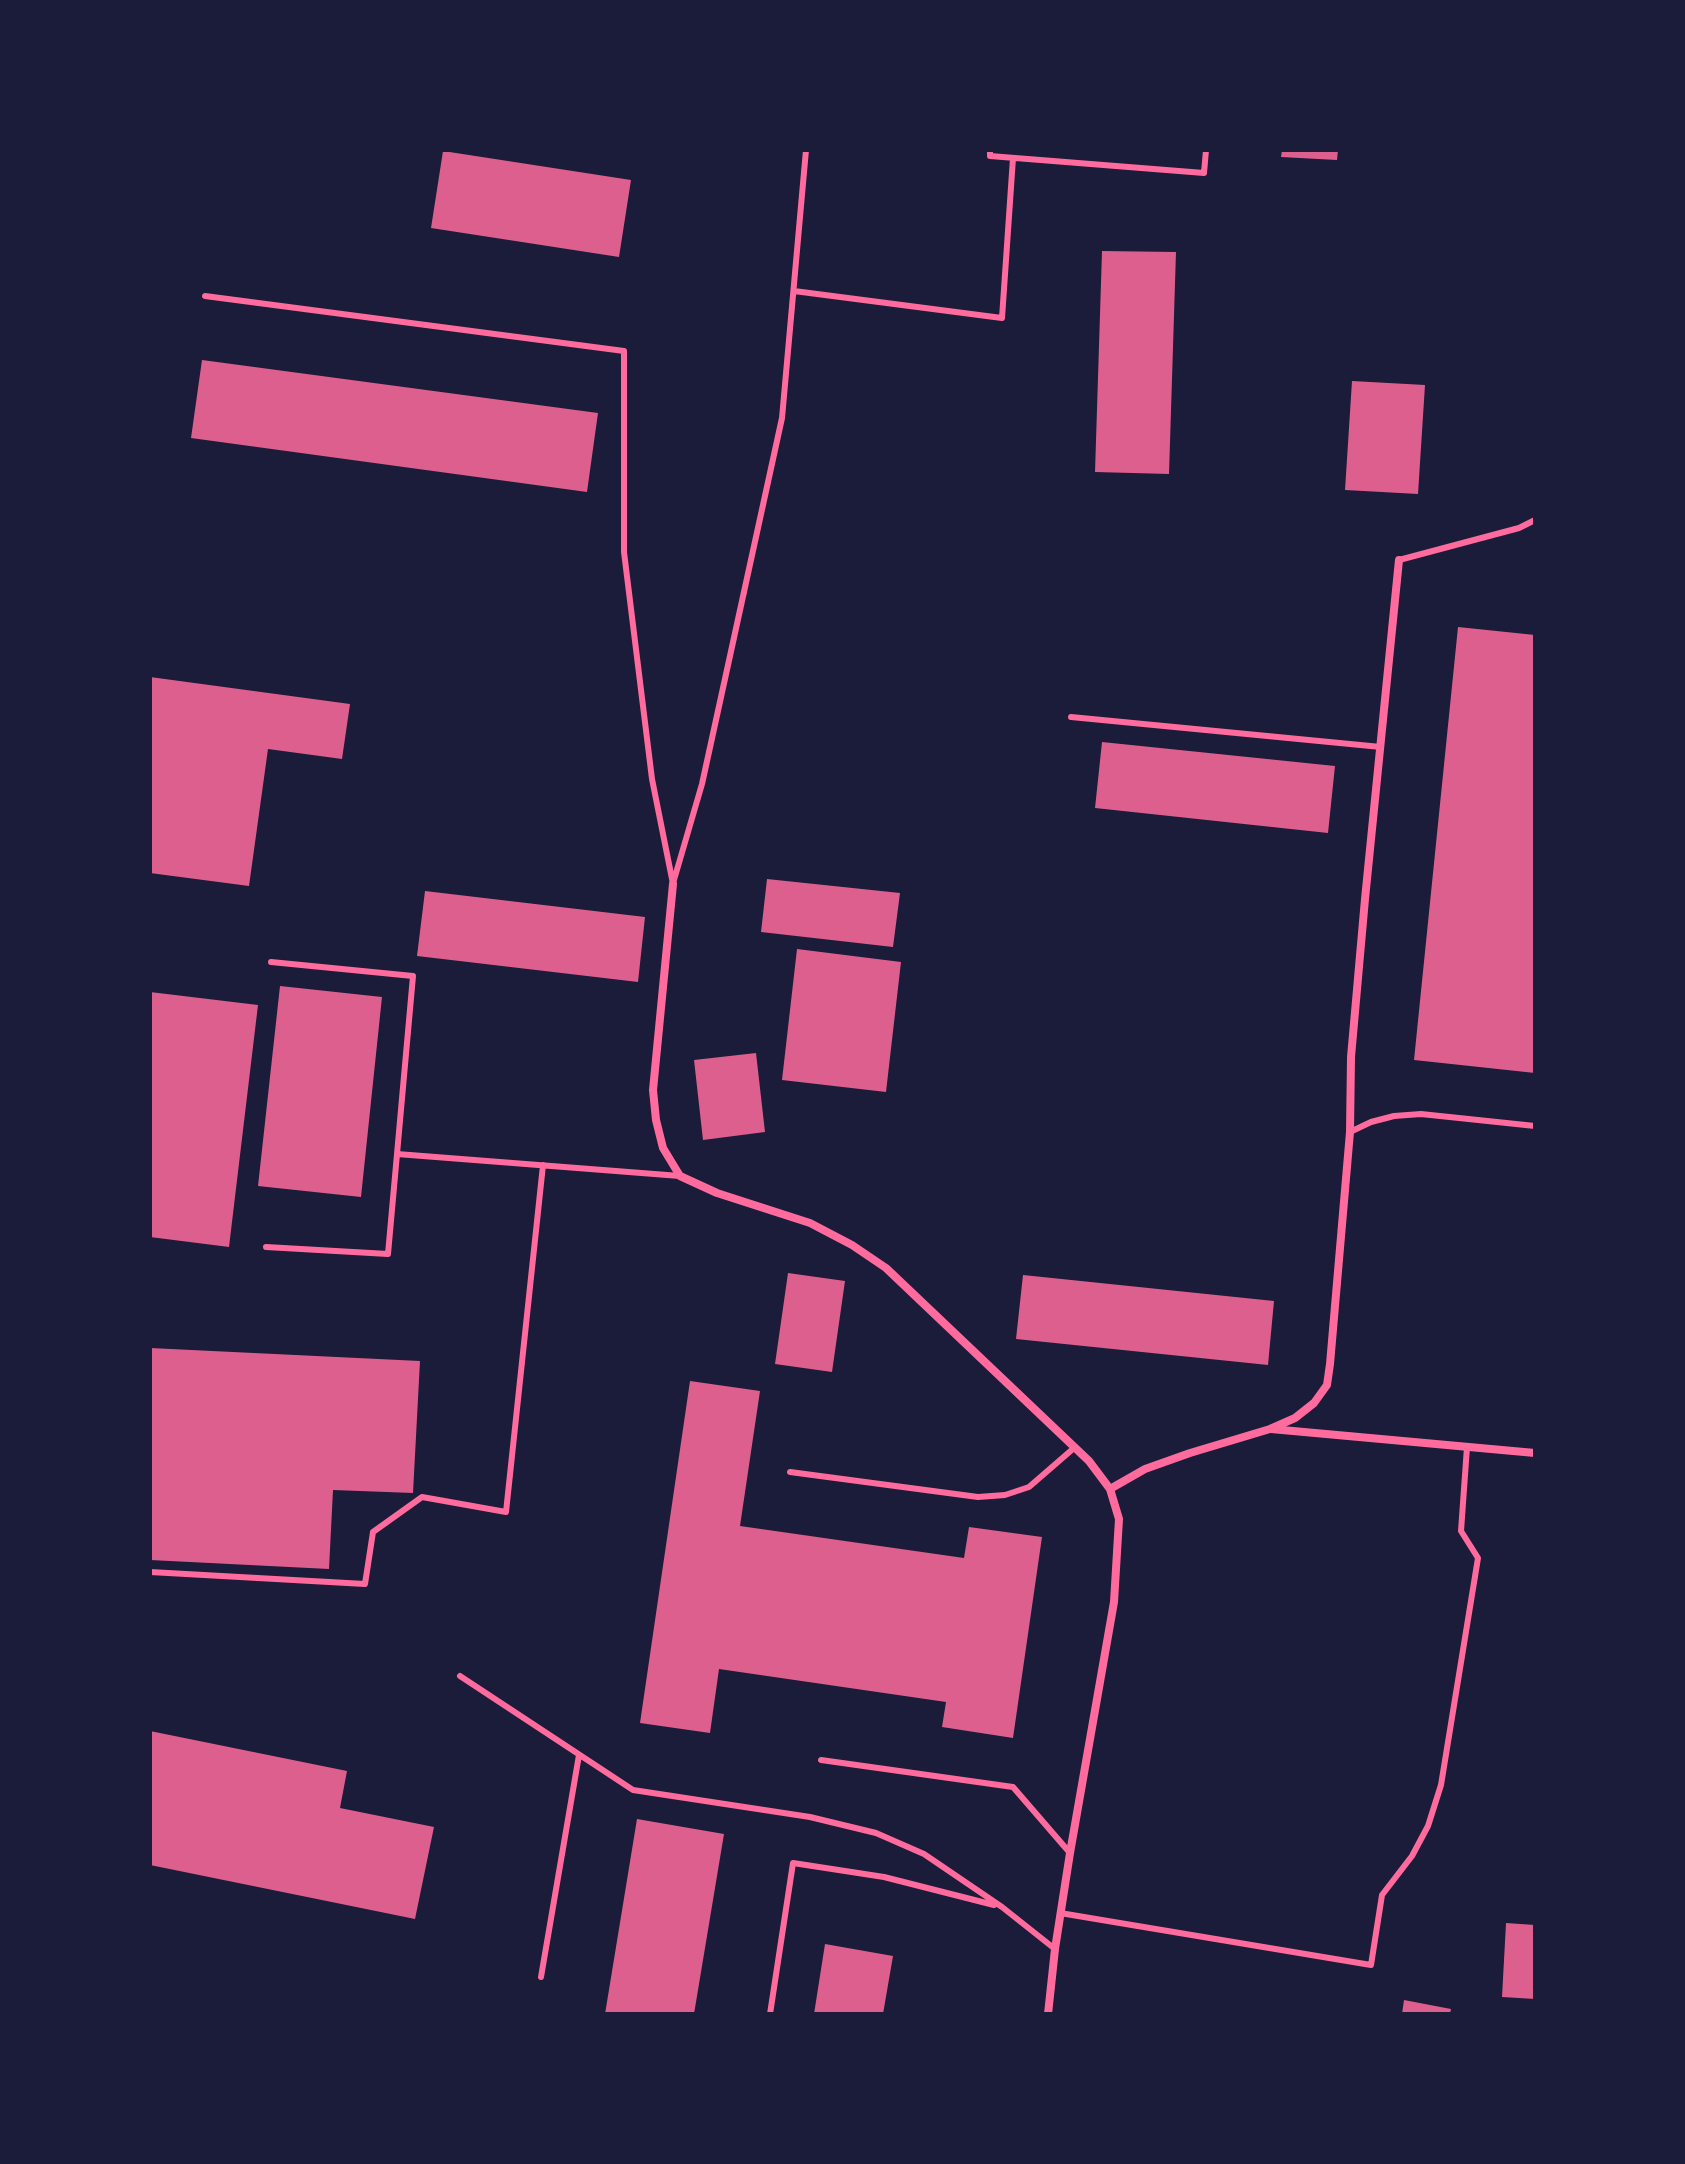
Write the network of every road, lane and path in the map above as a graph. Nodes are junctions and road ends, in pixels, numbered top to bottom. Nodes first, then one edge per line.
1 (806, 150) edge
2 (990, 150) edge
3 (1206, 150) edge
4 (1013, 158) junction
5 (794, 291) junction
6 (205, 296) dead end
7 (1535, 520) edge
8 (1399, 560) joint
9 (1071, 717) dead end
10 (1381, 747) junction
11 (673, 884) junction
12 (271, 962) dead end
13 (1535, 1126) edge
14 (1350, 1132) junction
15 (397, 1154) junction
16 (543, 1165) junction
17 (680, 1176) junction
18 (266, 1247) dead end
19 (1270, 1429) junction
20 (1467, 1447) junction
21 (1074, 1448) junction
22 (1535, 1453) edge
23 (790, 1472) dead end
24 (1110, 1489) junction
25 (150, 1572) edge
26 (460, 1676) dead end
27 (579, 1755) junction
28 (821, 1760) dead end
29 (1070, 1853) junction
30 (1002, 1907) junction
31 (1060, 1913) junction
32 (1055, 1949) junction
33 (541, 1977) dead end
34 (770, 2014) edge
35 (1048, 2014) edge

1 - 5 lane
2 - 4 lane
3 - 4 lane
4 - 5 lane
5 - 11 lane
6 - 11 lane
7 - 8 lane
8 - 10 street
9 - 10 lane
10 - 14 street
11 - 17 street
12 - 15 lane
13 - 14 lane
14 - 19 street
15 - 16 lane
15 - 18 lane
16 - 17 lane
16 - 25 lane
17 - 21 street
19 - 20 street
19 - 24 street
20 - 22 street
20 - 31 lane
21 - 23 lane
21 - 24 street
24 - 29 street
26 - 27 lane
27 - 30 lane
27 - 33 lane
28 - 29 lane
29 - 31 street
30 - 32 lane
30 - 34 lane
31 - 32 street
32 - 35 street

